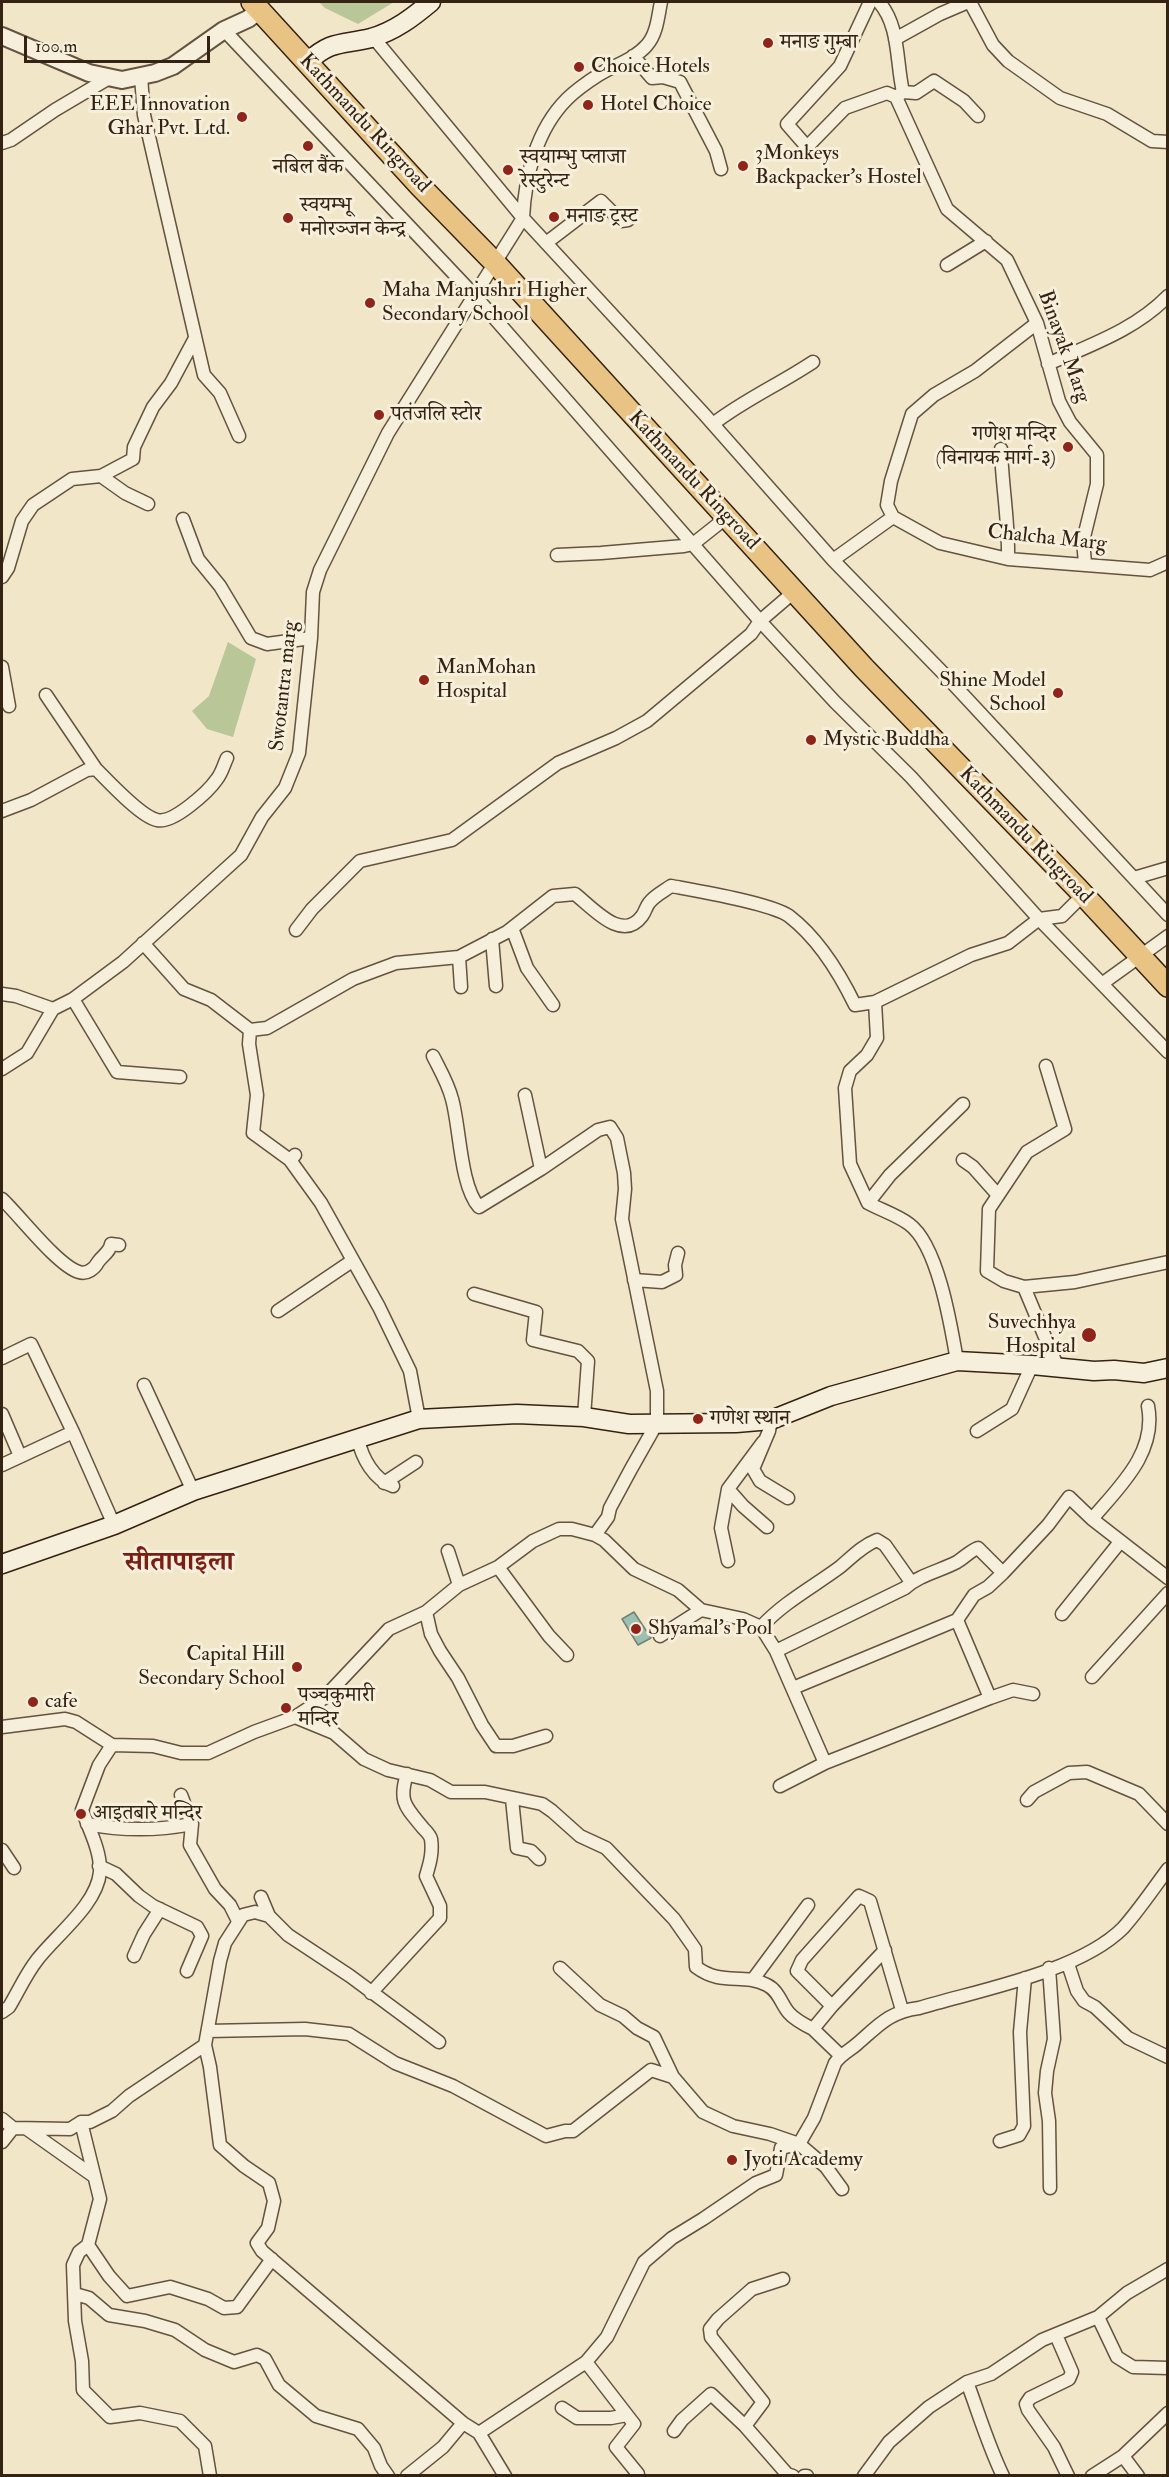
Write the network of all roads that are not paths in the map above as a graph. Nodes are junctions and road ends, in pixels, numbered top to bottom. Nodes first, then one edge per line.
1 (431, 2) edge
2 (661, 2) edge
3 (870, 2) edge
4 (879, 2) edge
5 (969, 2) edge
6 (258, 4) edge
7 (224, 30) junction
8 (2, 36) edge
9 (373, 37) junction
10 (895, 39) junction
11 (633, 56) junction
12 (308, 62) junction
13 (141, 77) junction
14 (109, 78) junction
15 (900, 95) junction
16 (978, 116) dead end
17 (1167, 142) edge
18 (2, 143) edge
19 (721, 169) dead end
20 (523, 218) junction
21 (628, 220) dead end
22 (986, 241) junction
23 (546, 243) junction
24 (496, 264) junction
25 (947, 265) dead end
26 (475, 296) junction
27 (1167, 296) edge
28 (1037, 323) junction
29 (194, 340) junction
30 (813, 362) dead end
31 (1048, 364) junction
32 (713, 424) junction
33 (239, 436) dead end
34 (1001, 449) dead end
35 (101, 476) junction
36 (148, 504) dead end
37 (727, 517) junction
38 (893, 518) junction
39 (183, 519) dead end
40 (693, 544) junction
41 (557, 555) dead end
42 (1008, 559) junction
43 (833, 560) junction
44 (1167, 562) edge
45 (1085, 563) junction
46 (2, 577) edge
47 (795, 591) junction
48 (760, 621) junction
49 (311, 638) junction
50 (2, 668) edge
51 (46, 695) dead end
52 (9, 706) dead end
53 (227, 758) dead end
54 (96, 769) junction
55 (31, 800) junction
56 (2, 804) edge
57 (2, 811) edge
58 (1167, 868) edge
59 (1134, 878) junction
60 (1083, 895) junction
61 (1167, 915) edge
62 (1040, 919) junction
63 (512, 928) junction
64 (296, 930) dead end
65 (1167, 936) edge
66 (492, 939) junction
67 (143, 943) junction
68 (1139, 956) junction
69 (459, 957) junction
70 (1103, 983) junction
71 (496, 986) dead end
72 (1167, 986) edge
73 (461, 987) dead end
74 (2, 994) edge
75 (73, 999) junction
76 (875, 1002) junction
77 (553, 1005) dead end
78 (53, 1009) junction
79 (250, 1030) junction
80 (1167, 1052) edge
81 (433, 1056) dead end
82 (1046, 1066) dead end
83 (2, 1069) edge
84 (180, 1077) dead end
85 (525, 1095) dead end
86 (963, 1104) dead end
87 (963, 1160) dead end
88 (541, 1169) junction
89 (997, 1194) junction
90 (2, 1199) edge
91 (868, 1203) junction
92 (118, 1245) dead end
93 (678, 1253) dead end
94 (352, 1261) junction
95 (1167, 1262) edge
96 (634, 1280) junction
97 (1024, 1287) junction
98 (474, 1294) dead end
99 (278, 1311) dead end
100 (2, 1358) edge
101 (957, 1361) junction
102 (1032, 1365) junction
103 (1058, 1368) junction
104 (1167, 1368) edge
105 (144, 1385) dead end
106 (1148, 1406) dead end
107 (2, 1414) edge
108 (584, 1418) junction
109 (419, 1419) junction
110 (771, 1420) junction
111 (657, 1423) junction
112 (73, 1431) junction
113 (977, 1431) dead end
114 (358, 1439) junction
115 (763, 1442) junction
116 (20, 1456) junction
117 (416, 1462) dead end
118 (2, 1465) edge
119 (728, 1489) junction
120 (193, 1491) junction
121 (788, 1498) dead end
122 (1092, 1519) junction
123 (114, 1525) junction
124 (767, 1527) dead end
125 (595, 1535) junction
126 (1120, 1542) junction
127 (448, 1551) dead end
128 (728, 1561) dead end
129 (2, 1564) edge
130 (498, 1567) junction
131 (1003, 1573) junction
132 (1167, 1578) edge
133 (911, 1582) junction
134 (459, 1585) junction
135 (1167, 1593) edge
136 (700, 1610) junction
137 (426, 1612) junction
138 (1062, 1614) dead end
139 (957, 1620) junction
140 (761, 1627) junction
141 (660, 1636) dead end
142 (776, 1651) junction
143 (567, 1654) dead end
144 (1092, 1677) dead end
145 (793, 1688) junction
146 (1033, 1694) dead end
147 (990, 1698) junction
148 (295, 1717) junction
149 (2, 1727) edge
150 (546, 1736) dead end
151 (112, 1746) junction
152 (825, 1763) junction
153 (407, 1774) junction
154 (780, 1786) dead end
155 (512, 1799) junction
156 (1027, 1800) dead end
157 (87, 1824) junction
158 (1167, 1824) edge
159 (2, 1850) edge
160 (539, 1859) dead end
161 (99, 1866) junction
162 (14, 1868) dead end
163 (1167, 1869) edge
164 (261, 1897) dead end
165 (808, 1905) dead end
166 (160, 1909) junction
167 (269, 1916) junction
168 (238, 1922) junction
169 (885, 1950) junction
170 (134, 1956) dead end
171 (1068, 1964) junction
172 (560, 1968) dead end
173 (1049, 1968) junction
174 (187, 1971) dead end
175 (754, 1978) junction
176 (1024, 1978) junction
177 (371, 1993) junction
178 (832, 2006) junction
179 (903, 2010) junction
180 (2, 2012) edge
181 (813, 2029) junction
182 (208, 2031) junction
183 (439, 2042) dead end
184 (205, 2045) junction
185 (840, 2055) junction
186 (1167, 2056) edge
187 (673, 2077) junction
188 (2, 2119) edge
189 (81, 2122) junction
190 (13, 2128) junction
191 (27, 2129) junction
192 (1000, 2141) dead end
193 (2, 2142) edge
194 (799, 2144) junction
195 (92, 2175) junction
196 (1050, 2188) dead end
197 (842, 2189) dead end
198 (88, 2245) junction
199 (272, 2259) junction
200 (1167, 2269) edge
201 (783, 2279) dead end
202 (75, 2294) junction
203 (1098, 2317) junction
204 (1056, 2335) junction
205 (586, 2362) junction
206 (1167, 2368) edge
207 (967, 2382) junction
208 (562, 2408) dead end
209 (1167, 2413) edge
210 (627, 2415) junction
211 (463, 2423) junction
212 (745, 2426) junction
213 (674, 2431) dead end
214 (478, 2433) junction
215 (1123, 2456) junction
216 (210, 2475) edge
217 (388, 2475) edge
218 (407, 2475) edge
219 (505, 2475) edge
220 (636, 2475) edge
221 (793, 2475) edge
222 (864, 2475) edge
223 (1003, 2475) edge
224 (1068, 2475) edge
225 (1092, 2475) edge
226 (1138, 2475) edge

1 - 9 main road
2 - 11 street
3 - 15 street
4 - 10 street, Binayak Marg
5 - 10 street
5 - 17 street
6 - 7 street
6 - 12 highway, Kathmandu Ringroad
7 - 13 street
7 - 26 street
8 - 14 street
9 - 12 main road
9 - 20 street
10 - 15 street, Binayak Marg
11 - 19 street
11 - 20 street
12 - 24 highway, Kathmandu Ringroad
13 - 14 street
13 - 29 street
14 - 18 street
15 - 16 street
15 - 22 street, Binayak Marg
20 - 23 street
20 - 24 street, Swotantra marg
21 - 23 street
22 - 25 street
22 - 28 street, Binayak Marg
23 - 32 street
24 - 26 street, Swotantra marg
24 - 37 highway, Kathmandu Ringroad
26 - 40 street
26 - 49 street, Swotantra marg
27 - 31 street
28 - 31 street, Binayak Marg
28 - 38 street
29 - 33 street
29 - 35 street
30 - 32 street
31 - 45 street, Binayak Marg
32 - 43 street
34 - 42 street
35 - 36 street
35 - 46 street
37 - 40 street
37 - 47 highway, Kathmandu Ringroad
38 - 42 street, Chalcha Marg
38 - 43 street
39 - 49 street
40 - 41 street
40 - 48 street
42 - 45 street, Chalcha Marg
43 - 59 street
44 - 45 street, Chalcha Marg
47 - 48 street
47 - 60 highway, Kathmandu Ringroad
48 - 62 street
48 - 64 street
49 - 67 street, Swotantra marg
50 - 52 street
51 - 54 street
53 - 54 street
54 - 55 street
55 - 56 street
55 - 57 street
58 - 59 street
59 - 61 street
60 - 62 street
60 - 68 highway, Kathmandu Ringroad
62 - 70 street
62 - 76 street
63 - 66 street
63 - 76 street
63 - 77 street
65 - 68 street
66 - 69 street
66 - 71 street
67 - 75 street, Swotantra marg
67 - 79 street
68 - 70 street
68 - 72 highway, Kathmandu Ringroad
69 - 73 street
69 - 79 street
70 - 80 street
74 - 78 street
75 - 78 street, Swotantra marg
75 - 84 street
76 - 91 street
78 - 83 street
79 - 94 street
81 - 88 street
82 - 89 street
85 - 88 street
86 - 91 street
87 - 89 street
88 - 96 street
89 - 97 street
90 - 92 street
91 - 101 street
93 - 96 street
94 - 99 street
94 - 109 street
95 - 97 street
96 - 111 street
97 - 103 street
98 - 108 street
100 - 112 street
101 - 102 main road
101 - 110 main road
102 - 103 main road
102 - 113 street
103 - 104 main road
105 - 120 street
106 - 122 street
107 - 116 street
108 - 109 main road
108 - 111 main road
109 - 114 main road
110 - 111 main road
110 - 115 street
111 - 125 street
112 - 116 street
112 - 123 street
114 - 117 street
114 - 120 main road
115 - 119 street
115 - 121 street
116 - 118 street
119 - 124 street
119 - 128 street
120 - 123 main road
122 - 126 street
122 - 131 street
123 - 129 main road
125 - 130 street
125 - 136 street
126 - 132 street
126 - 138 street
127 - 134 street
130 - 134 street
130 - 143 street
131 - 133 street
131 - 139 street
133 - 140 street
133 - 142 street
134 - 137 street
135 - 144 street
136 - 140 street
136 - 141 street
137 - 148 street
137 - 150 street
139 - 145 street
139 - 147 street
140 - 142 street
142 - 145 street
145 - 152 street
146 - 147 street
147 - 152 street
148 - 151 street
148 - 153 street
149 - 151 street
151 - 157 street
152 - 154 street
153 - 155 street
153 - 177 street
155 - 160 street
155 - 175 street
156 - 158 street
157 - 161 street
157 - 168 street
159 - 162 street
161 - 166 street
161 - 180 street
163 - 171 street
164 - 167 street
165 - 175 street
166 - 170 street
166 - 174 street
167 - 168 street
167 - 177 street
168 - 182 street
169 - 178 street
169 - 178 street
169 - 179 street
171 - 173 street
171 - 186 street
172 - 187 street
173 - 176 street
173 - 196 street
175 - 181 street
176 - 179 street
176 - 192 street
177 - 183 street
178 - 181 street
179 - 185 street
181 - 185 street
182 - 184 street
182 - 187 street
184 - 189 street
184 - 199 street
185 - 194 street
187 - 194 street
188 - 190 street
189 - 191 street
189 - 195 street
190 - 191 street
190 - 193 street
191 - 195 street
194 - 197 street
194 - 205 street
195 - 198 street
198 - 199 street
198 - 202 street
199 - 211 street
200 - 203 street
201 - 212 street
202 - 216 street
202 - 217 street
203 - 204 street
203 - 206 street
204 - 207 street
204 - 224 street
205 - 210 street
205 - 214 street
207 - 222 street
207 - 223 street
208 - 210 street
209 - 215 street
210 - 220 street
211 - 214 street
211 - 218 street
212 - 213 street
212 - 221 street
214 - 219 street
215 - 225 street
215 - 226 street

